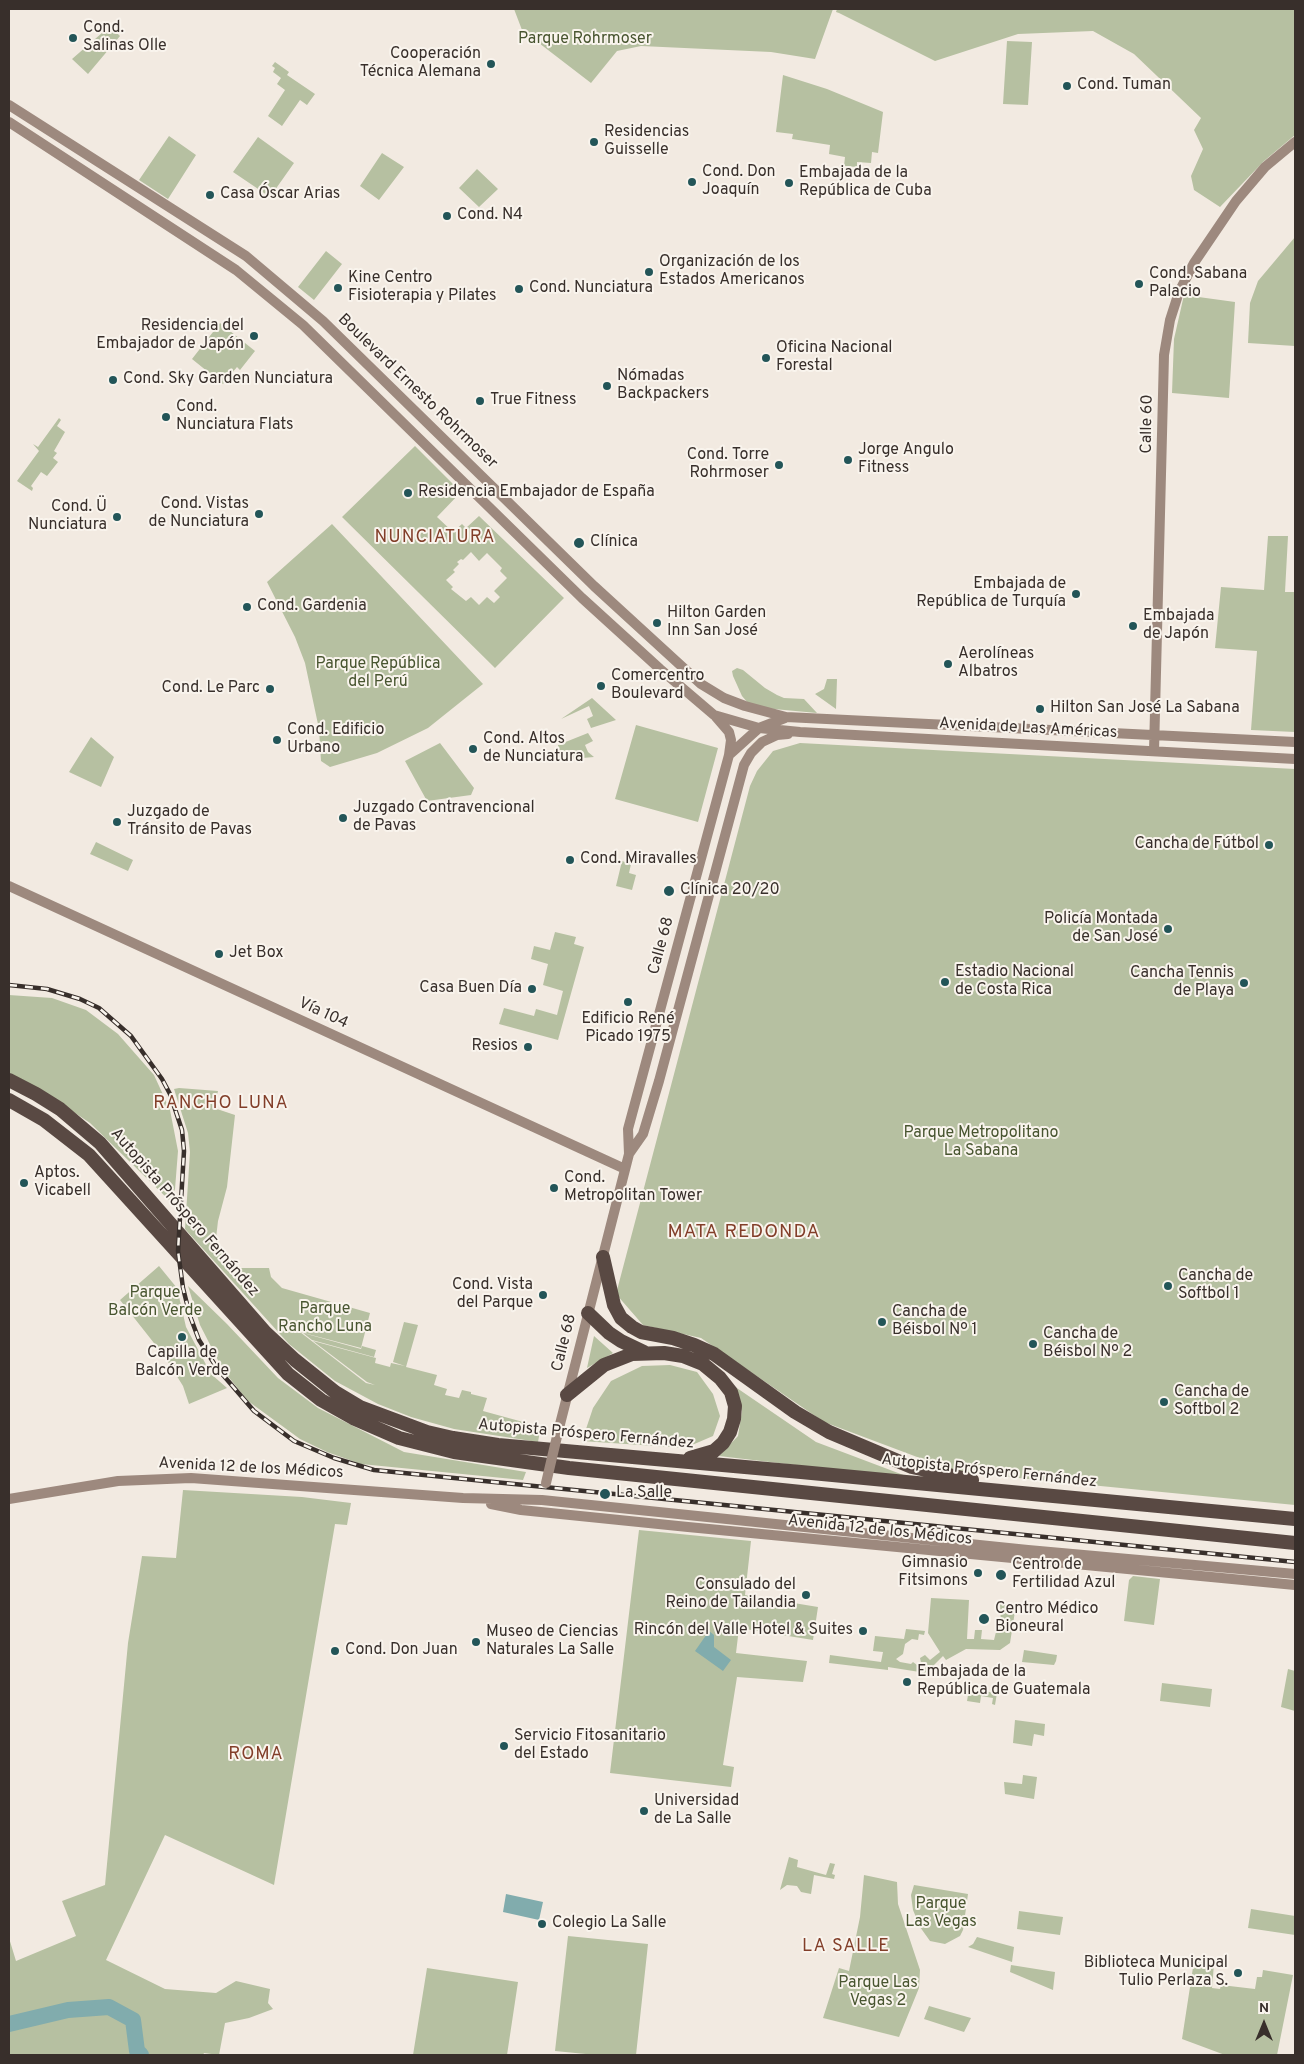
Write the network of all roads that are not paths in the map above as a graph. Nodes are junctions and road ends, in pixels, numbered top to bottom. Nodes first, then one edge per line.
1 (9, 105) edge
2 (9, 122) edge
3 (1295, 142) edge
4 (714, 715) junction
5 (786, 718) junction
6 (759, 728) junction
7 (800, 732) junction
8 (1155, 735) junction
9 (1295, 742) edge
10 (1154, 751) junction
11 (729, 755) junction
12 (1295, 759) edge
13 (9, 886) edge
14 (9, 1080) edge
15 (9, 1100) edge
16 (629, 1154) junction
17 (625, 1169) junction
18 (603, 1257) junction
19 (588, 1312) junction
20 (647, 1353) junction
21 (567, 1395) junction
22 (629, 1457) junction
23 (463, 1498) junction
24 (1071, 1498) junction
25 (9, 1499) edge
26 (542, 1500) junction
27 (521, 1510) junction
28 (541, 1512) junction
29 (1295, 1518) edge
30 (1295, 1527) edge
31 (1292, 1542) edge
32 (1295, 1574) edge
33 (1295, 1585) edge

1 - 5 main road, Boulevard Ernesto Rohrmoser
2 - 4 main road, Boulevard Ernesto Rohrmoser
3 - 8 main road, Calle 60
4 - 6 main road, Boulevard Ernesto Rohrmoser
4 - 11 main road, Calle 68
5 - 6 main road
5 - 8 main road, Avenida de Las Américas
6 - 7 main road, Avenida de Las Américas
6 - 11 main road
7 - 10 main road, Avenida de Las Américas
7 - 16 main road, Calle 68
8 - 9 main road, Avenida de Las Américas
8 - 10 main road, Calle 60
10 - 12 main road, Avenida de Las Américas
11 - 16 main road, Calle 68
13 - 17 main road, Vía 104
14 - 22 highway, Autopista Próspero Fernández
15 - 31 highway, Autopista Próspero Fernández
16 - 17 main road, Calle 68
17 - 18 main road, Calle 68
18 - 19 main road, Calle 68
18 - 24 highway
19 - 20 highway
19 - 21 main road, Calle 68
20 - 21 highway
20 - 22 highway
21 - 26 main road, Calle 68, bridge
22 - 24 highway, Autopista Próspero Fernández
23 - 25 main road, Avenida 12 de los Médicos
23 - 26 main road, Avenida 12 de los Médicos
23 - 27 main road, Avenida 12 de los Médicos
24 - 29 highway, Autopista Próspero Fernández
26 - 27 main road
26 - 28 main road, Calle 68
26 - 32 main road, Avenida 12 de los Médicos
27 - 28 main road, Avenida 12 de los Médicos
28 - 33 main road, Avenida 12 de los Médicos
30 - 31 highway

